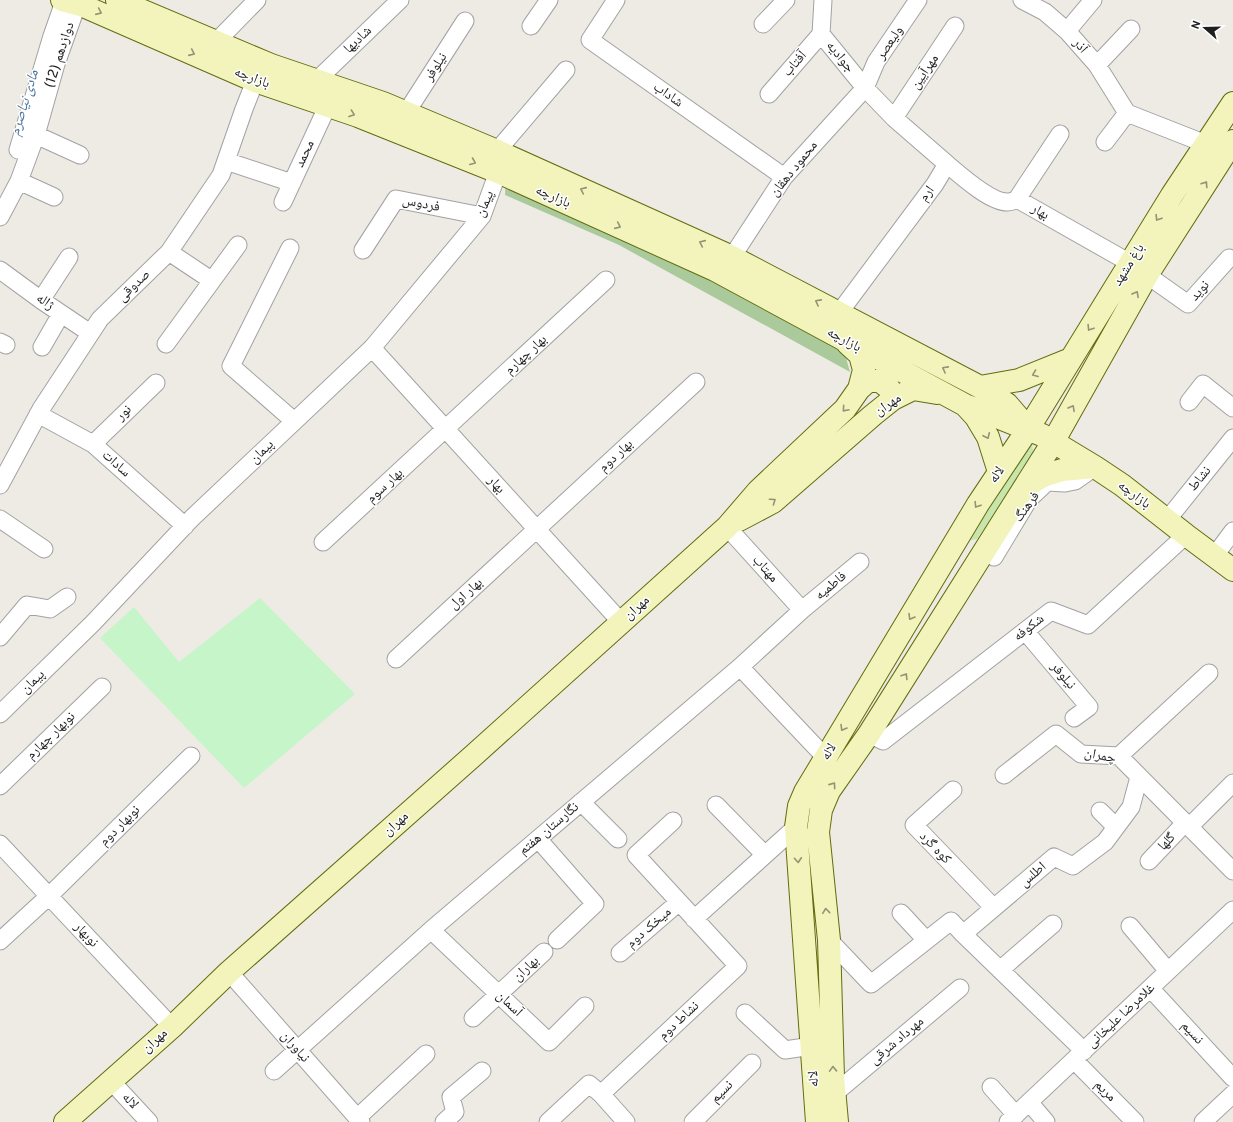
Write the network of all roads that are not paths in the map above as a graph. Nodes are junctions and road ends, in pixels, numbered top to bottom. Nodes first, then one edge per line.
1 (117, 0) edge
2 (257, 0) edge
3 (400, 0) edge
4 (549, 0) edge
5 (616, 0) edge
6 (786, 0) edge
7 (823, 0) edge
8 (918, 0) edge
9 (1022, 0) edge
10 (1093, 0) edge
11 (66, 1) edge
12 (465, 21) dead end
13 (763, 24) dead end
14 (531, 26) dead end
15 (955, 26) dead end
16 (1131, 29) dead end
17 (1068, 31) junction
18 (821, 34) junction
19 (216, 42) junction
20 (1097, 65) junction
21 (566, 70) dead end
22 (317, 80) junction
23 (256, 81) junction
24 (865, 88) junction
25 (769, 94) dead end
26 (383, 103) junction
27 (1233, 103) edge
28 (328, 105) junction
29 (1127, 112) junction
30 (894, 118) junction
31 (409, 121) junction
32 (375, 123) junction
33 (1060, 134) dead end
34 (36, 135) junction
35 (1105, 142) dead end
36 (1206, 144) junction
37 (1232, 145) edge
38 (18, 150) dead end
39 (80, 155) dead end
40 (226, 161) junction
41 (498, 162) junction
42 (947, 164) junction
43 (784, 178) junction
44 (19, 181) junction
45 (292, 183) junction
46 (54, 197) dead end
47 (1017, 199) junction
48 (284, 202) dead end
49 (482, 216) junction
50 (0, 217) edge
51 (238, 245) dead end
52 (290, 248) dead end
53 (364, 250) dead end
54 (169, 252) junction
55 (68, 257) dead end
56 (732, 257) junction
57 (1229, 258) dead end
58 (1138, 269) junction
59 (0, 270) edge
60 (211, 280) junction
61 (606, 280) dead end
62 (41, 300) junction
63 (839, 313) junction
64 (61, 314) junction
65 (90, 333) junction
66 (844, 340) junction
67 (166, 344) dead end
68 (42, 347) dead end
69 (372, 348) junction
70 (1071, 359) junction
71 (696, 382) dead end
72 (156, 383) dead end
73 (980, 387) junction
74 (859, 389) junction
75 (941, 393) junction
76 (892, 399) junction
77 (1189, 402) dead end
78 (965, 406) junction
79 (1233, 408) edge
80 (38, 414) junction
81 (294, 421) junction
82 (1028, 429) junction
83 (446, 430) junction
84 (1233, 438) edge
85 (1053, 442) junction
86 (93, 444) junction
87 (1095, 467) junction
88 (999, 472) junction
89 (0, 485) edge
90 (1024, 488) junction
91 (0, 519) edge
92 (1167, 520) junction
93 (185, 526) junction
94 (727, 527) junction
95 (537, 530) junction
96 (1233, 531) edge
97 (1186, 535) junction
98 (323, 542) dead end
99 (953, 545) junction
100 (44, 549) dead end
101 (1214, 555) junction
102 (986, 558) junction
103 (860, 562) dead end
104 (1233, 570) edge
105 (67, 597) dead end
106 (802, 610) junction
107 (621, 622) junction
108 (1025, 631) junction
109 (0, 636) edge
110 (396, 659) dead end
111 (740, 667) junction
112 (1209, 673) dead end
113 (102, 686) dead end
114 (0, 714) edge
115 (1074, 718) dead end
116 (869, 734) junction
117 (192, 756) dead end
118 (1119, 756) junction
119 (825, 757) junction
120 (1004, 775) dead end
121 (1139, 777) junction
122 (1233, 783) edge
123 (0, 786) edge
124 (953, 790) dead end
125 (581, 802) junction
126 (716, 805) dead end
127 (1100, 811) dead end
128 (673, 821) dead end
129 (1187, 825) junction
130 (796, 827) junction
131 (1116, 827) junction
132 (538, 839) junction
133 (618, 839) dead end
134 (0, 844) edge
135 (765, 855) junction
136 (1149, 860) dead end
137 (1233, 871) edge
138 (49, 896) junction
139 (679, 902) junction
140 (994, 908) junction
141 (1233, 910) edge
142 (901, 913) dead end
143 (694, 919) junction
144 (1053, 924) dead end
145 (1130, 926) dead end
146 (431, 930) junction
147 (963, 934) junction
148 (557, 940) dead end
149 (829, 940) junction
150 (926, 940) junction
151 (0, 941) edge
152 (544, 952) dead end
153 (620, 953) dead end
154 (1000, 970) junction
155 (1168, 971) junction
156 (229, 972) junction
157 (960, 988) dead end
158 (1150, 988) junction
159 (499, 994) junction
160 (585, 1006) dead end
161 (745, 1013) dead end
162 (473, 1018) dead end
163 (172, 1027) junction
164 (812, 1046) junction
165 (298, 1050) junction
166 (426, 1054) dead end
167 (1079, 1055) junction
168 (752, 1063) dead end
169 (274, 1071) dead end
170 (482, 1071) dead end
171 (1232, 1074) edge
172 (111, 1081) junction
173 (991, 1087) dead end
174 (601, 1094) junction
175 (834, 1094) junction
176 (1233, 1094) edge
177 (1029, 1102) junction
178 (1012, 1119) edge
179 (359, 1120) edge
180 (66, 1122) edge
181 (149, 1122) edge
182 (444, 1122) edge
183 (548, 1122) edge
184 (626, 1122) edge
185 (693, 1122) edge
186 (817, 1122) edge
187 (836, 1122) edge
188 (1046, 1122) edge
189 (1135, 1122) edge
190 (1203, 1122) edge

1 - 19 main road, بازارچه
2 - 19 street
3 - 22 street, شادیها
4 - 14 street
5 - 43 street, شاداب
6 - 13 street
7 - 18 street, جوادیه
8 - 24 street, ولیعصر
9 - 17 street, آذر
10 - 17 street
11 -> 23 main road, بازارچه
11 - 34 street, دوازدهم (12)
11 - 38 street, دوازدهم (12)
12 - 31 street, نیلوفر
15 - 30 street, مهرآیین
16 - 20 street, آذر
17 - 20 street, آذر
18 - 24 street, جوادیه
18 - 25 street, آفتاب
19 - 22 main road, بازارچه
20 - 29 street
21 - 41 street
22 - 26 main road, بازارچه
23 - 28 main road, بازارچه
23 - 40 street, صدوقی
24 - 30 street
24 - 43 street, محمود دهقان
26 - 31 main road, بازارچه
26 - 32 main road
27 - 36 main road, باغ مشهد
28 -> 32 main road, بازارچه
28 - 45 street, محمد
29 - 35 street
29 - 36 street
30 - 42 street
31 - 32 main road, بازارچه
31 - 41 main road, بازارچه
33 - 47 street, بهار
34 - 39 street
34 - 44 street, دوازدهم (12)
36 -> 58 main road, باغ مشهد
58 -> 37 main road, باغ مشهد
40 - 45 street
40 - 54 street, صدوقی
41 - 49 street, پیمان
56 -> 41 main road, بازارچه
41 -> 66 main road, بازارچه
42 - 47 street
42 - 63 street, ارم
43 - 56 street, محمود دهقان
44 - 46 street
44 - 50 street, دوازدهم (12)
45 - 48 street, محمد
47 - 58 street, بهار
49 - 53 street, فردوس
49 - 69 street, پیمان
51 - 60 street
52 - 81 street
54 - 60 street
54 - 65 street, صدوقی
55 - 62 street
63 -> 56 main road, بازارچه
57 - 58 street, نوید
58 -> 70 main road, باغ مشهد
85 -> 58 main road, باغ مشهد
59 - 62 street, ژاله
60 - 67 street
61 - 83 street, بهار چهارم
62 - 64 street, ژاله
73 -> 63 main road, بازارچه
64 - 65 street, ژاله
64 - 68 street
65 - 80 street, صدوقی
66 - 74 main road, مهران
66 - 75 main road, بازارچه
69 - 81 street, پیمان
69 - 83 street, بهار
70 -> 73 main road
70 - 82 main road, باغ مشهد
71 - 95 street, بهار دوم
72 - 86 street, نور
73 - 82 main road, بازارچه
74 - 76 main road
74 -> 94 main road, مهران
75 - 76 main road, مهران
75 - 78 main road, بازارچه
94 -> 76 main road, مهران
77 - 79 street
78 - 82 main road, بازارچه
78 -> 88 main road
80 - 86 street, سادات
80 - 89 street, صدوقی
81 - 93 street, پیمان
82 - 85 main road, بازارچه
82 - 88 main road, لاله
83 - 95 street, بهار
83 - 98 street, بهار سوم
84 - 92 street, نشاط
85 - 87 main road, بازارچه
85 - 90 main road, لاله
86 - 93 street, سادات
87 - 90 main road
87 - 92 main road, بازارچه
87 - 102 street, فرهنگ
88 -> 99 main road, لاله
90 - 102 main road, لاله
91 - 100 street
92 - 97 main road, بازارچه
93 - 114 street, پیمان
94 - 106 street, مهتاب
94 - 107 main road, مهران
95 - 107 street, بهار
95 - 110 street, بهار اول
96 - 101 street
97 - 101 main road, بازارچه
97 - 108 street, شکوفه
99 - 102 main road
99 -> 119 main road, لاله
101 - 104 main road, بازارچه
116 -> 102 main road, لاله
103 - 106 street, فاطمیه
105 - 109 street
106 - 111 street, نگارستان هفتم
107 - 156 main road, مهران
108 - 115 street, نیلوفر
108 - 116 street, شکوفه
111 - 119 street
111 - 125 street, نگارستان هفتم
112 - 118 street
113 - 123 street, نوبهار چهارم
149 -> 116 main road, لاله
117 - 138 street, نوبهار دوم
118 - 120 street, چمران
118 - 121 street, چمران
119 - 130 main road, لاله
121 - 129 street, چمران
121 - 131 street, اطلس
122 - 129 street
124 - 140 street, کوه گرد
125 - 132 street, نگارستان هفتم
125 - 133 street
126 - 135 street
127 - 131 street
128 - 139 street, نشاط دوم
129 - 136 street, گلها
129 - 137 street, چمران
130 - 135 street
130 -> 164 main road, لاله
131 - 140 street, اطلس
132 - 146 street, نگارستان هفتم
132 - 148 street
134 - 138 street, نوبهار
135 - 143 street
138 - 151 street, نوبهار دوم
138 - 163 street, نوبهار
139 - 143 street, نشاط دوم
139 - 153 street, میخک دوم
140 - 147 street, اطلس
141 - 155 street, غلامرضا علیخانی
142 - 150 street
143 - 174 street, نشاط دوم
144 - 154 street
145 - 155 street
146 - 159 street, آسمان
146 - 165 street, نگارستان هفتم
147 - 150 street
147 - 154 street
149 - 150 street
175 -> 149 main road, لاله
152 - 159 street, بهاران
154 - 167 street
155 - 158 street, غلامرضا علیخانی
156 - 163 main road, مهران
156 - 165 street, نیاوران
157 - 175 street, مهرداد شرقی
158 - 167 street, غلامرضا علیخانی
158 - 171 street, نسیم
159 - 160 street, آسمان
159 - 162 street, بهاران
161 - 164 street
163 - 172 main road, مهران
164 - 186 main road, لاله
165 - 169 street, نگارستان هفتم
165 - 179 street, نیاوران
166 - 179 street
167 - 177 street, غلامرضا علیخانی
167 - 189 street, مریم
168 - 185 street, نسیم
170 - 182 street
172 - 180 main road, مهران
172 - 181 street, لاله
173 - 178 street
174 - 183 street
174 - 184 street
175 - 187 main road, لاله
176 - 190 street
177 - 178 street, غلامرضا علیخانی
177 - 188 street

